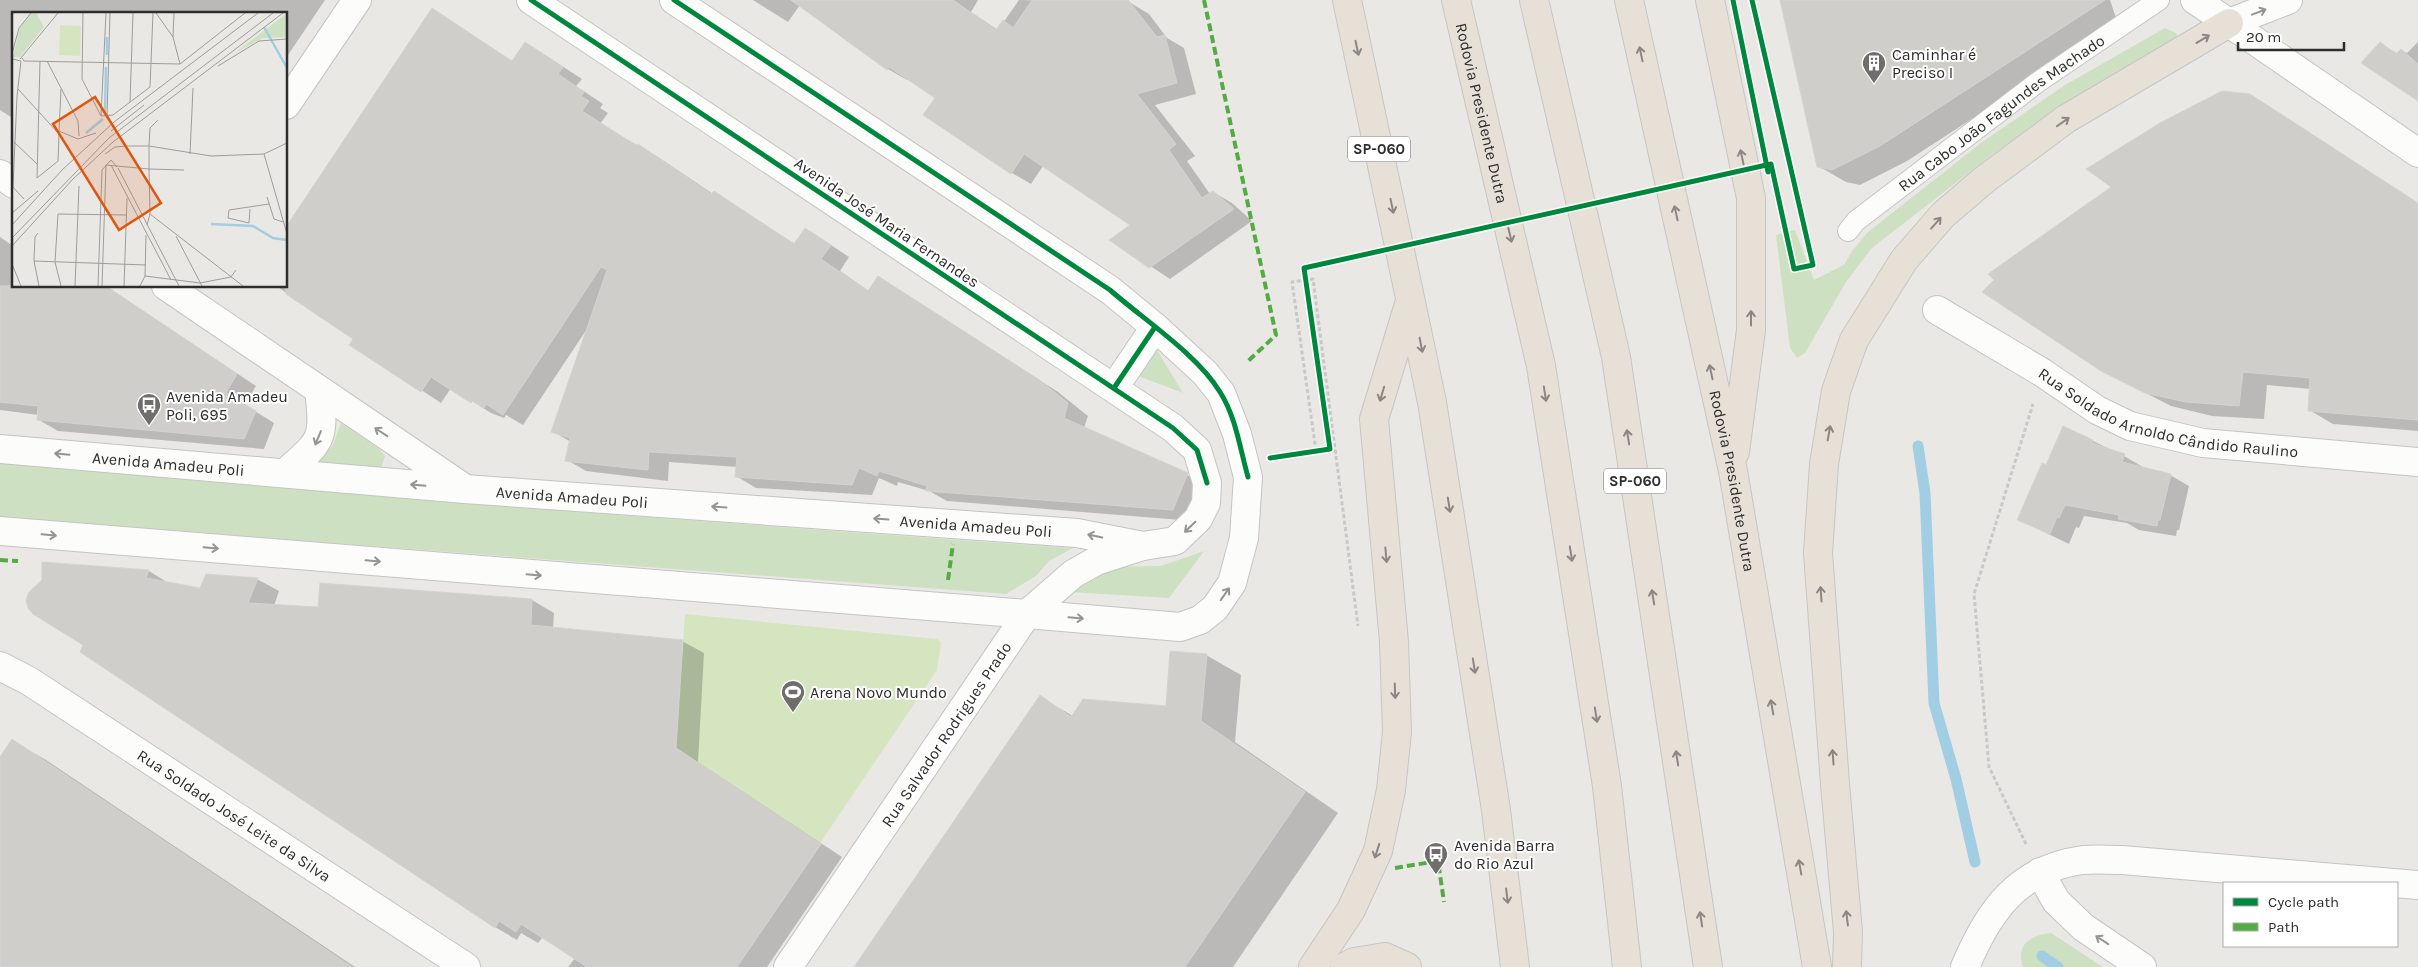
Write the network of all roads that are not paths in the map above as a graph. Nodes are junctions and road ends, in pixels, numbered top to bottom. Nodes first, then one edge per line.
1 (357, 0) edge
2 (531, 0) edge
3 (674, 0) edge
4 (1347, 0) edge
5 (1456, 0) edge
6 (1534, 0) edge
7 (1629, 0) edge
8 (1710, 0) edge
9 (2159, 0) edge
10 (2195, 0) edge
11 (2288, 0) edge
12 (2229, 23) junction
13 (288, 102) edge
14 (2418, 153) edge
15 (0, 174) edge
16 (12, 183) edge
17 (1848, 231) dead end
18 (169, 288) edge
19 (1411, 297) junction
20 (1937, 310) dead end
21 (1156, 326) junction
22 (1114, 388) junction
23 (319, 390) junction
24 (0, 448) edge
25 (2418, 462) edge
26 (1733, 471) junction
27 (285, 473) junction
28 (465, 489) junction
29 (0, 531) edge
30 (1143, 546) junction
31 (1027, 614) junction
32 (0, 666) edge
33 (2040, 872) junction
34 (2382, 882) edge
35 (2398, 883) edge
36 (2418, 885) edge
37 (1972, 964) edge
38 (466, 967) edge
39 (788, 967) edge
40 (1314, 967) edge
41 (1345, 967) edge
42 (1407, 967) edge
43 (1515, 967) edge
44 (1627, 967) edge
45 (1708, 967) edge
46 (1817, 967) edge
47 (1847, 967) edge
48 (2142, 967) edge

1 - 13 street
2 - 22 street, Avenida José Maria Fernandes
3 - 21 street
4 -> 19 highway, SP-060
5 -> 44 highway, Rodovia Presidente Dutra
45 -> 6 highway, SP-060
26 -> 7 highway, Rodovia Presidente Dutra
26 -> 8 highway
9 - 17 lane, Rua Cabo João Fagundes Machado
10 - 12 street
12 -> 11 street
12 - 14 street
47 -> 12 highway
15 - 16 street
18 - 23 street
19 -> 40 highway
19 -> 43 highway, SP-060
20 - 25 street, Rua Soldado Arnoldo Cândido Raulino
21 - 22 street
31 -> 21 street
22 -> 30 street, Avenida José Maria Fernandes
23 -> 27 street
28 -> 23 street
27 -> 24 street, Avenida Amadeu Poli
46 -> 26 highway, Rodovia Presidente Dutra
28 -> 27 street, Avenida Amadeu Poli
30 -> 28 street, Avenida Amadeu Poli
29 -> 31 street
30 - 31 street, Rua Salvador Rodrigues Prado
31 - 39 street, Rua Salvador Rodrigues Prado
32 - 38 street, Rua Soldado José Leite da Silva
33 - 34 street
33 - 37 street
48 -> 33 street
35 - 36 street
41 - 42 highway

